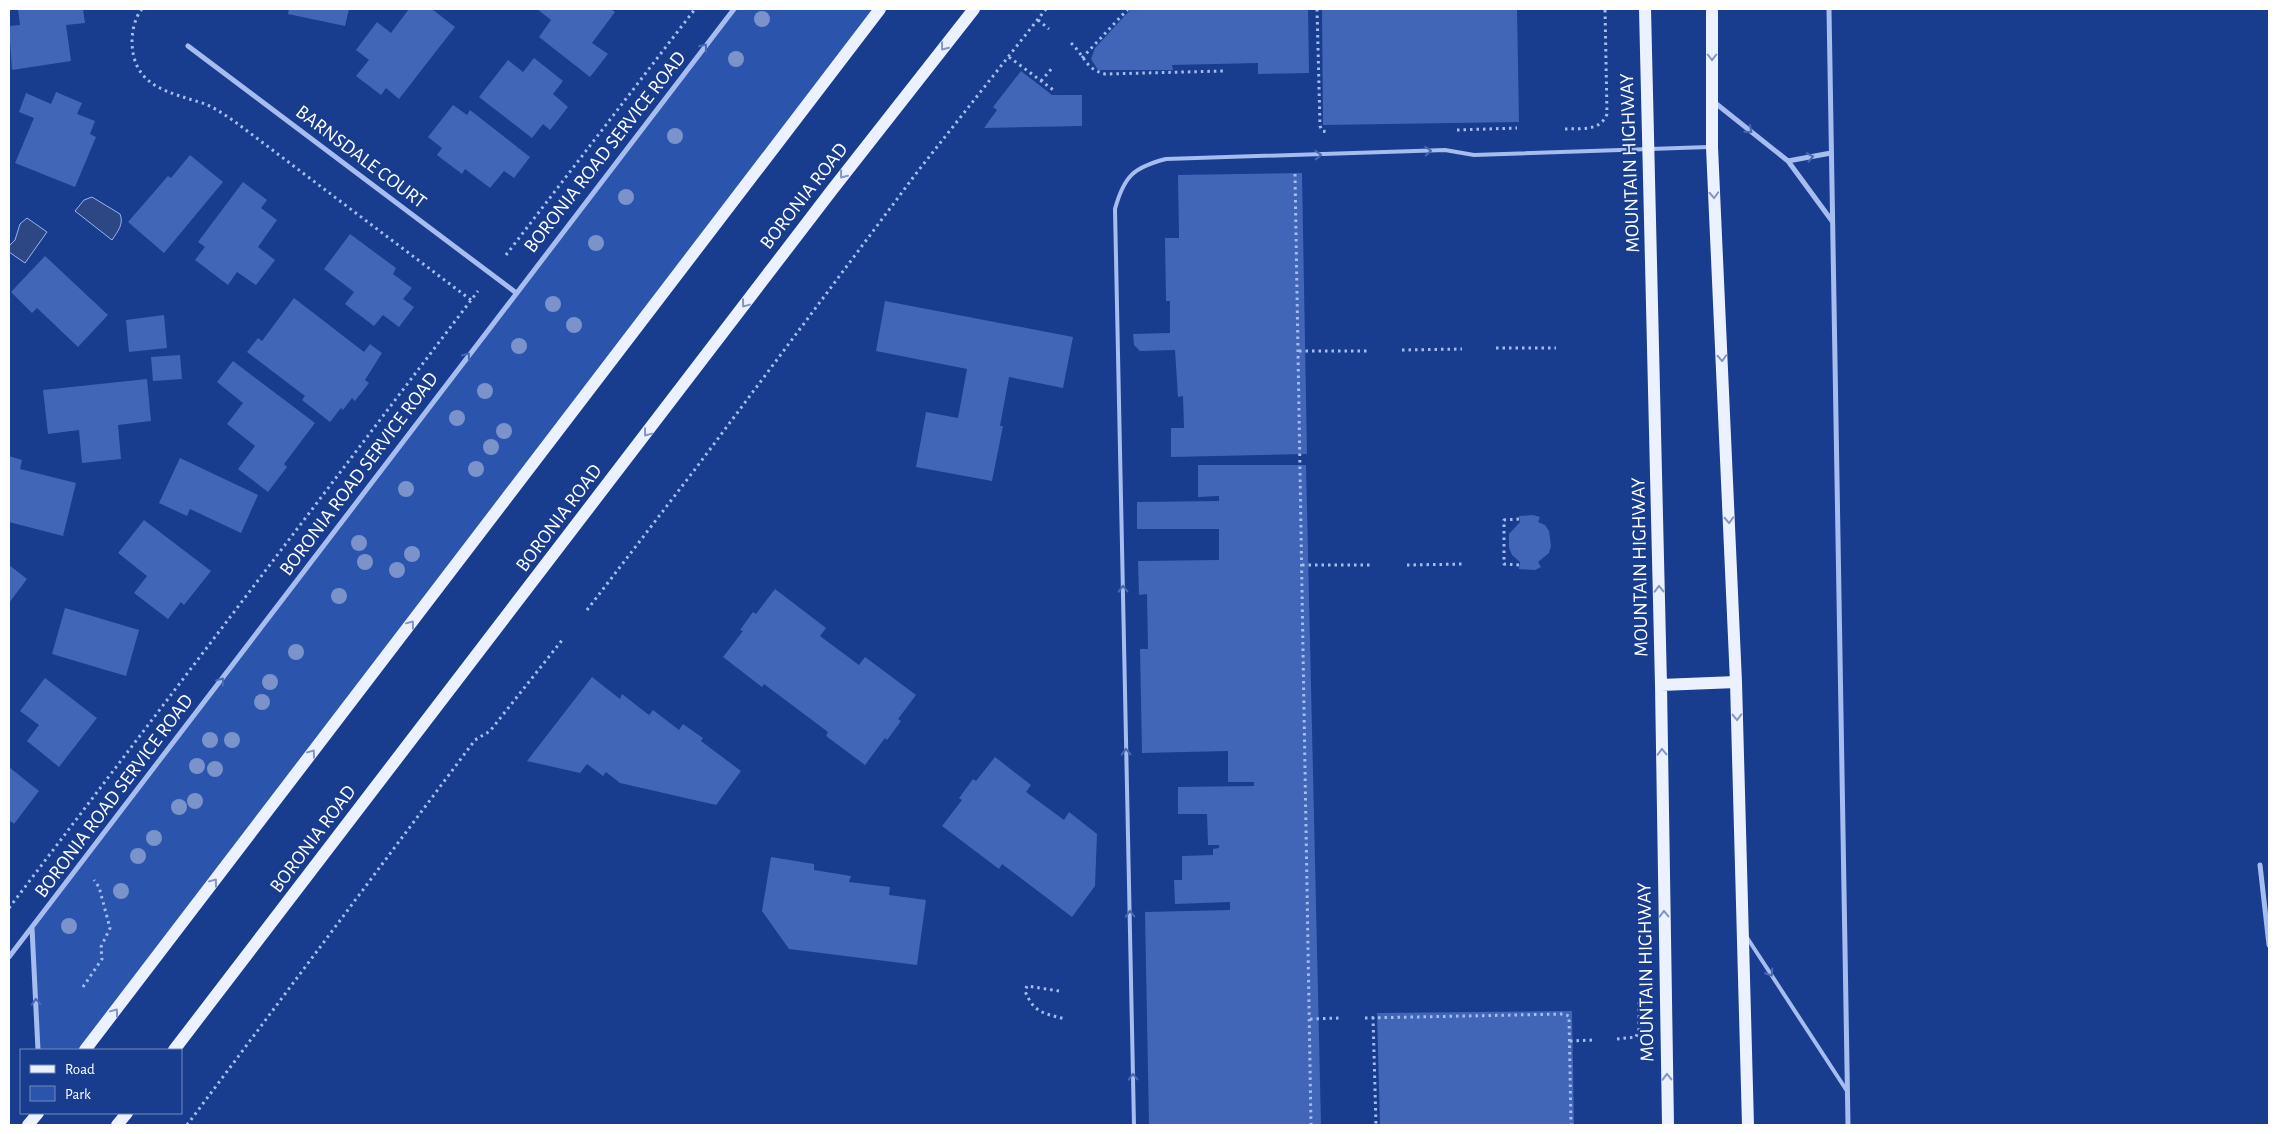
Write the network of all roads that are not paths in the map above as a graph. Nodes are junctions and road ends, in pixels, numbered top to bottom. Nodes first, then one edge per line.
1 (734, 9) edge
2 (880, 9) edge
3 (974, 9) edge
4 (1645, 9) edge
5 (1712, 9) edge
6 (1829, 9) edge
7 (188, 46) dead end
8 (1712, 100) junction
9 (1712, 147) junction
10 (1649, 150) junction
11 (1831, 152) junction
12 (1788, 161) junction
13 (1832, 222) junction
14 (515, 292) junction
15 (1736, 682) junction
16 (1661, 685) junction
17 (2260, 864) dead end
18 (32, 928) junction
19 (1744, 932) junction
20 (2269, 945) edge
21 (9, 957) edge
22 (38, 1049) edge
23 (87, 1049) edge
24 (175, 1049) edge
25 (1847, 1091) junction
26 (37, 1114) edge
27 (125, 1114) edge
28 (28, 1125) edge
29 (117, 1125) edge
30 (1134, 1125) edge
31 (1668, 1125) edge
32 (1748, 1125) edge
33 (1848, 1125) edge

14 -> 1 street, BORONIA ROAD SERVICE ROAD
23 -> 2 main road
3 -> 24 main road, BORONIA ROAD
4 - 10 main road, MOUNTAIN HIGHWAY
5 -> 8 main road
6 - 11 street
7 - 14 street, BARNSDALE COURT
8 - 9 main road
8 -> 12 street
9 - 10 lane
9 -> 15 main road
16 -> 10 main road, MOUNTAIN HIGHWAY
30 -> 10 lane
12 -> 11 street
11 - 13 street
12 - 13 street
13 - 25 street
18 -> 14 street, BORONIA ROAD SERVICE ROAD
15 - 16 main road
15 -> 19 main road
31 -> 16 main road, MOUNTAIN HIGHWAY
17 - 20 street
18 - 21 street, BORONIA ROAD SERVICE ROAD
22 -> 18 street
19 -> 25 lane
19 - 32 main road
25 - 33 street
26 - 28 main road
27 - 29 main road

